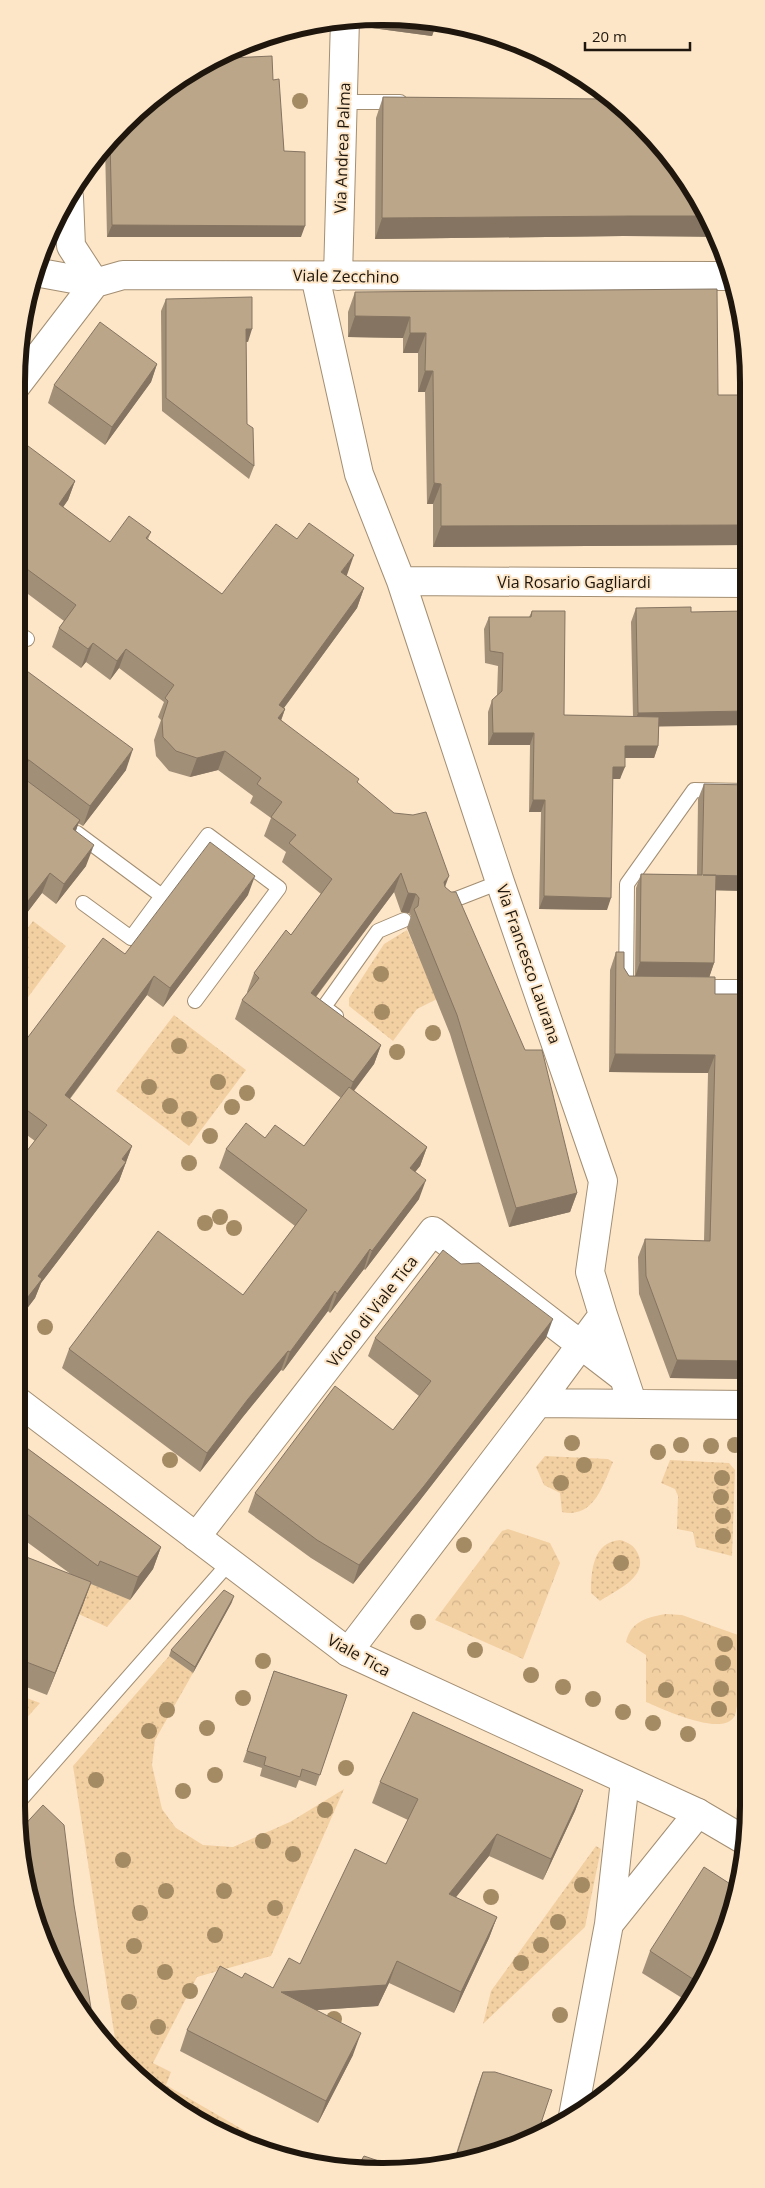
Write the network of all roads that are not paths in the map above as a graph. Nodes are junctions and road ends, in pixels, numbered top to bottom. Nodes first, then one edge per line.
1 (345, 27) edge
2 (344, 102) junction
3 (412, 102) edge
4 (70, 210) edge
5 (42, 273) edge
6 (327, 276) junction
7 (724, 276) edge
8 (95, 283) junction
9 (25, 374) edge
10 (401, 582) junction
11 (740, 583) edge
12 (740, 790) edge
13 (64, 823) edge
14 (500, 882) junction
15 (162, 896) junction
16 (83, 903) dead end
17 (446, 903) edge
18 (404, 920) dead end
19 (645, 986) edge
20 (682, 986) edge
21 (740, 987) edge
22 (195, 1002) dead end
23 (347, 1024) edge
24 (603, 1315) junction
25 (581, 1345) junction
26 (628, 1390) junction
27 (538, 1403) junction
28 (740, 1404) edge
29 (25, 1407) edge
30 (196, 1537) junction
31 (229, 1563) junction
32 (348, 1652) junction
33 (625, 1780) junction
34 (25, 1795) edge
35 (698, 1813) junction
36 (738, 1837) edge
37 (609, 1924) junction
38 (575, 2107) edge

1 - 2 street, Via Andrea Palma
2 - 3 lane
2 - 6 street, Via Andrea Palma
4 - 8 street
5 - 8 street
6 - 7 street, Viale Zecchino
6 - 8 street, Viale Zecchino
6 - 10 street, Via Andrea Palma
8 - 9 street
10 - 11 street, Via Rosario Gagliardi
10 - 14 street, Via Francesco Laurana
12 - 19 lane
13 - 15 lane
14 - 17 lane
14 - 24 street, Via Francesco Laurana
15 - 16 lane
15 - 22 lane
18 - 23 lane
20 - 21 lane
24 - 25 street
24 - 26 street, Via Francesco Laurana
25 - 26 street
25 - 27 street
25 - 30 street, Vicolo di Viale Tica
26 - 27 street
26 - 28 street
27 - 32 street
29 - 30 street, Viale Tica
30 - 31 street, Viale Tica
31 - 32 street, Viale Tica
31 - 34 lane
32 - 33 street, Viale Tica
33 - 35 street, Viale Tica
33 - 37 street
35 - 36 street, Viale Tica
35 - 37 street
37 - 38 street

